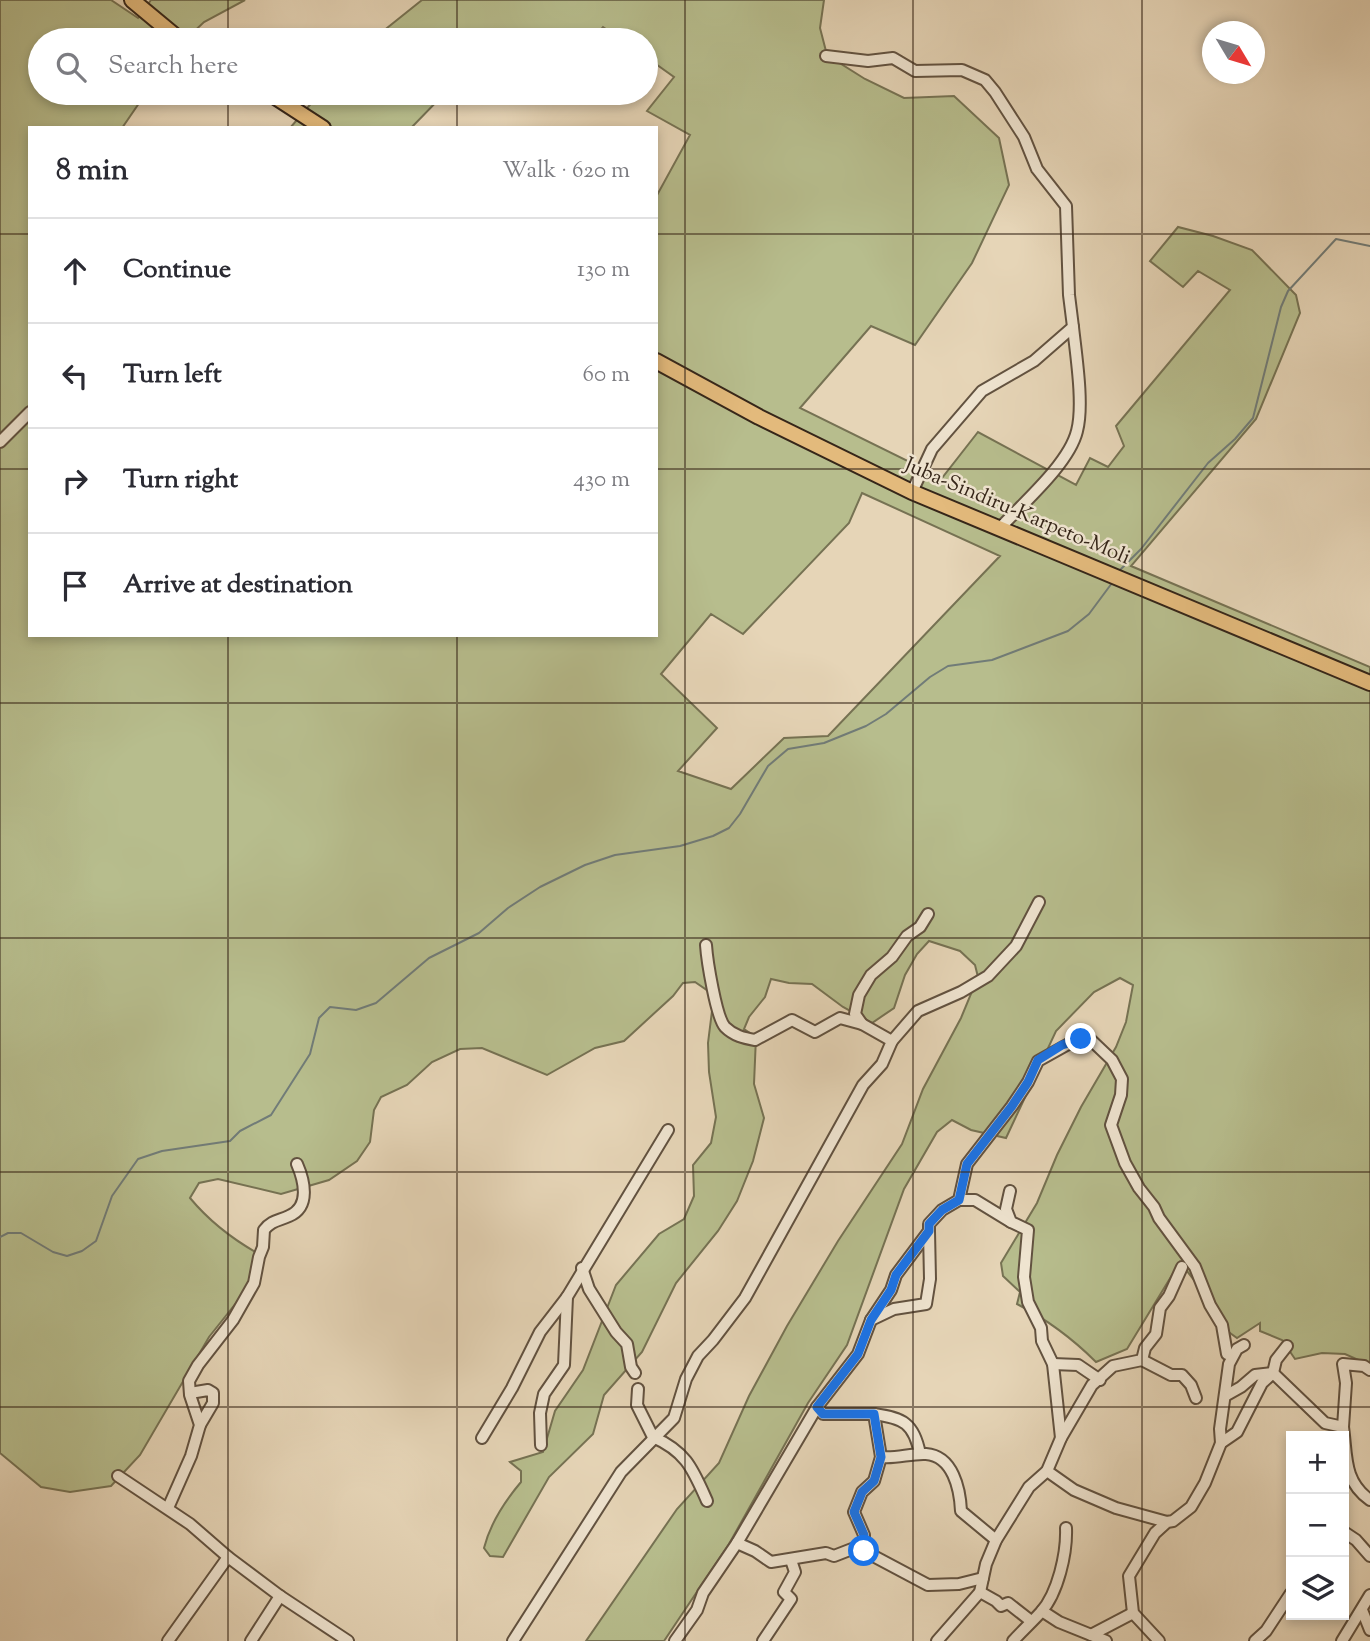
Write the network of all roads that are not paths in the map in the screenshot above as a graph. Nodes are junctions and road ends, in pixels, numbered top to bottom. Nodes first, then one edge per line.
1 (132, 0) edge
2 (166, 28) edge
3 (826, 56) dead end
4 (288, 105) edge
5 (320, 126) edge
6 (1073, 327) junction
7 (658, 362) edge
8 (28, 414) edge
9 (0, 442) edge
10 (912, 492) junction
11 (999, 528) junction
12 (1370, 683) edge
13 (1039, 902) dead end
14 (928, 914) dead end
15 (706, 945) dead end
16 (862, 1024) junction
17 (892, 1041) junction
18 (668, 1130) dead end
19 (297, 1164) dead end
20 (1010, 1191) dead end
21 (959, 1200) junction
22 (1011, 1222) junction
23 (929, 1231) junction
24 (1182, 1267) dead end
25 (582, 1268) junction
26 (567, 1297) junction
27 (871, 1320) junction
28 (1244, 1345) dead end
29 (1287, 1346) dead end
30 (1227, 1354) dead end
31 (1334, 1356) dead end
32 (1142, 1360) junction
33 (1053, 1364) junction
34 (1343, 1364) junction
35 (1370, 1370) edge
36 (635, 1373) dead end
37 (1273, 1373) junction
38 (1100, 1380) junction
39 (638, 1389) dead end
40 (190, 1393) junction
41 (1225, 1396) junction
42 (1196, 1398) dead end
43 (817, 1407) junction
44 (874, 1414) junction
45 (200, 1425) junction
46 (1343, 1427) junction
47 (1343, 1431) edge
48 (653, 1437) junction
49 (482, 1438) dead end
50 (1061, 1438) junction
51 (1221, 1443) junction
52 (541, 1445) dead end
53 (920, 1454) junction
54 (881, 1457) junction
55 (1046, 1471) junction
56 (118, 1476) dead end
57 (1349, 1477) edge
58 (1370, 1500) edge
59 (707, 1501) dead end
60 (168, 1508) junction
61 (1167, 1522) junction
62 (1066, 1528) dead end
63 (1349, 1535) edge
64 (996, 1540) junction
65 (737, 1543) junction
66 (864, 1551) junction
67 (1370, 1556) edge
68 (228, 1557) junction
69 (791, 1560) junction
70 (983, 1577) junction
71 (980, 1592) junction
72 (1370, 1595) edge
73 (280, 1596) junction
74 (1286, 1601) edge
75 (1362, 1610) junction
76 (1042, 1611) junction
77 (1133, 1614) junction
78 (1031, 1621) junction
79 (1370, 1630) edge
80 (1091, 1634) junction
81 (168, 1641) edge
82 (251, 1641) edge
83 (348, 1641) edge
84 (513, 1641) edge
85 (675, 1641) edge
86 (763, 1641) edge
87 (937, 1641) edge
88 (1013, 1641) edge
89 (1106, 1641) edge
90 (1158, 1641) edge
91 (1255, 1641) edge
92 (1342, 1641) edge

1 - 2 main road
3 - 6 street
4 - 5 main road
6 - 10 street
6 - 11 street
7 - 10 main road, Juba-Sindiru-Karpeto-Moli
8 - 9 street
10 - 11 main road, Juba-Sindiru-Karpeto-Moli
11 - 12 main road, Juba-Sindiru-Karpeto-Moli
13 - 17 street
14 - 16 street
15 - 16 street
16 - 17 street
17 - 48 street
18 - 25 street
19 - 40 street
20 - 22 street
21 - 22 street
21 - 23 street
21 - 30 street
22 - 33 street
23 - 27 street
23 - 27 street
24 - 32 street
25 - 26 street
25 - 36 street
26 - 49 street
26 - 52 street
27 - 43 street
28 - 41 street
29 - 37 street
31 - 34 street
32 - 38 street
32 - 42 street
33 - 38 street
33 - 50 street
34 - 35 street
34 - 46 street
37 - 41 street
37 - 46 street
37 - 51 street
38 - 50 street
39 - 48 street
40 - 45 street
40 - 45 street
41 - 51 street
43 - 44 street
43 - 65 street
44 - 53 street
44 - 54 street
45 - 60 street
46 - 47 street
48 - 59 street
48 - 84 street
50 - 55 street
51 - 61 street
53 - 54 street
53 - 64 street
54 - 66 street
55 - 61 street
55 - 64 street
56 - 60 street
57 - 58 street
60 - 68 street
61 - 77 street
62 - 76 street
63 - 67 street
64 - 70 street
65 - 69 street
65 - 85 street
66 - 69 street
66 - 70 street
68 - 73 street
68 - 81 street
69 - 86 street
70 - 71 street
71 - 78 street
71 - 87 street
72 - 75 street
73 - 82 street
73 - 83 street
74 - 91 street
75 - 79 street
75 - 92 street
76 - 78 street
76 - 80 street
77 - 80 street
77 - 90 street
78 - 88 street
80 - 89 street

